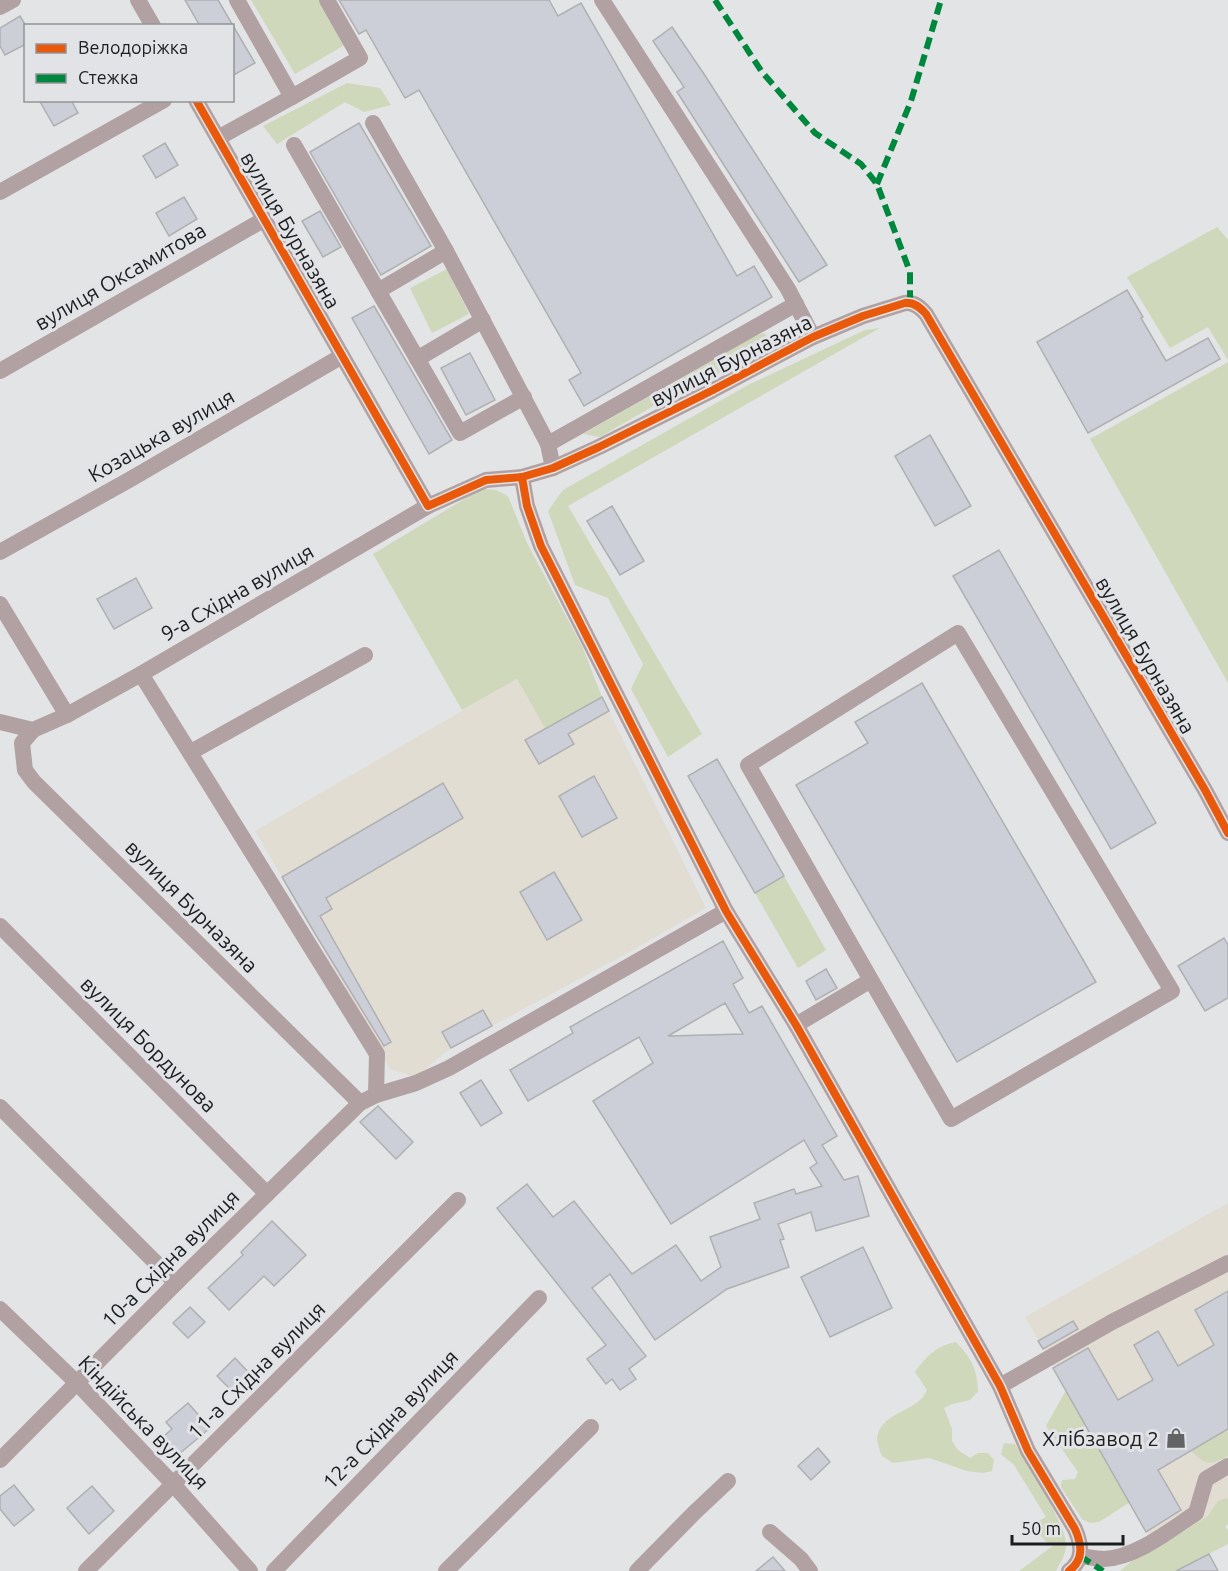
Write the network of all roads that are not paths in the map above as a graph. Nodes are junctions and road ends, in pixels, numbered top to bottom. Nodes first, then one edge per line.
1 (13, 0) edge
2 (138, 0) edge
3 (237, 0) edge
4 (327, 0) edge
5 (602, 0) edge
6 (0, 7) edge
7 (152, 24) edge
8 (292, 97) junction
9 (160, 102) edge
10 (197, 102) edge
11 (373, 123) dead end
12 (218, 138) junction
13 (294, 145) dead end
14 (0, 192) edge
15 (263, 220) junction
16 (446, 251) junction
17 (378, 291) junction
18 (796, 304) junction
19 (483, 320) junction
20 (813, 337) junction
21 (342, 356) junction
22 (417, 359) junction
23 (0, 371) edge
24 (524, 397) junction
25 (548, 444) junction
26 (553, 468) junction
27 (522, 477) junction
28 (428, 506) junction
29 (0, 552) edge
30 (0, 604) edge
31 (365, 655) dead end
32 (141, 674) junction
33 (67, 715) junction
34 (0, 722) edge
35 (33, 730) junction
36 (191, 752) junction
37 (1222, 809) edge
38 (1228, 833) edge
39 (726, 911) junction
40 (0, 926) edge
41 (871, 980) junction
42 (796, 1025) junction
43 (376, 1095) junction
44 (360, 1103) junction
45 (0, 1107) edge
46 (267, 1194) junction
47 (458, 1200) dead end
48 (1228, 1263) edge
49 (176, 1283) junction
50 (539, 1298) dead end
51 (0, 1309) edge
52 (77, 1383) junction
53 (1000, 1386) junction
54 (591, 1427) dead end
55 (0, 1460) edge
56 (1228, 1466) edge
57 (728, 1481) dead end
58 (173, 1484) junction
59 (770, 1532) dead end
60 (1080, 1556) junction
61 (86, 1571) edge
62 (250, 1571) edge
63 (274, 1571) edge
64 (446, 1571) edge
65 (637, 1571) edge
66 (810, 1571) edge
67 (1069, 1571) edge

1 - 6 street
2 - 7 street
3 - 8 street
4 - 8 street
5 - 18 street
8 - 12 street
9 - 14 street
10 - 12 street, вулиця Бурназяна
11 - 16 street
12 - 15 street, вулиця Бурназяна
13 - 17 street
15 - 21 street, вулиця Бурназяна
15 - 23 street, вулиця Оксамитова
16 - 17 street
16 - 19 street
17 - 22 street
18 - 20 street
18 - 25 street
19 - 22 street
19 - 24 street
20 - 26 street, вулиця Бурназяна
20 - 37 street, вулиця Бурназяна
21 - 28 street, вулиця Бурназяна
21 - 29 street, Козацька вулиця
22 - 24 street
24 - 25 street
25 - 26 street
26 - 27 street, вулиця Бурназяна
27 - 28 street, вулиця Бурназяна
27 - 39 street
28 - 32 street, 9-а Східна вулиця
30 - 33 street
31 - 36 street
32 - 33 street, 9-а Східна вулиця
32 - 36 street
33 - 35 street, 9-а Східна вулиця
34 - 35 street
35 - 44 street, вулиця Бурназяна
36 - 43 street
37 - 38 street, вулиця Бурназяна
39 - 42 street
39 - 43 street, 10-а Східна вулиця
40 - 46 street, вулиця Бордунова
41 - 41 street
41 - 42 street
42 - 53 street
43 - 44 street, 10-а Східна вулиця
44 - 46 street, 10-а Східна вулиця
45 - 49 street
46 - 49 street, 10-а Східна вулиця
47 - 58 street, 11-а Східна вулиця
48 - 53 street
49 - 52 street, 10-а Східна вулиця
50 - 63 street, 12-а Східна вулиця
51 - 52 street, Кіндійська вулиця
52 - 55 street, 10-а Східна вулиця
52 - 58 street, Кіндійська вулиця
53 - 60 street
54 - 64 street
56 - 60 street
57 - 65 street
58 - 61 street, 11-а Східна вулиця
58 - 62 street, Кіндійська вулиця
59 - 66 street
60 - 67 street

